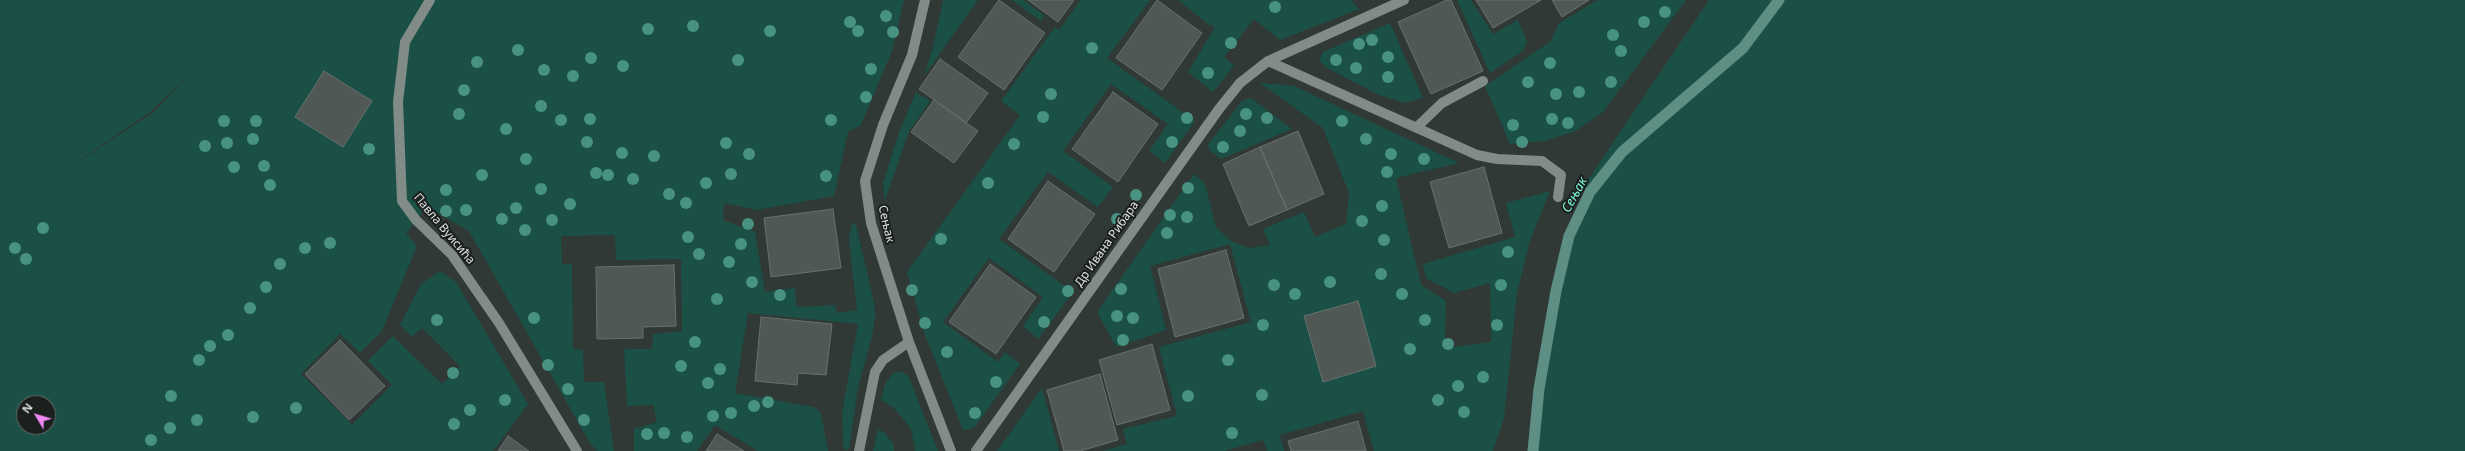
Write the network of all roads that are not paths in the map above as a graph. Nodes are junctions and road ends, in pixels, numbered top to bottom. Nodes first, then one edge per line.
1 (430, 0) edge
2 (925, 0) edge
3 (1404, 0) edge
4 (1268, 61) junction
5 (1483, 81) dead end
6 (1416, 127) junction
7 (1558, 197) dead end
8 (909, 342) junction
9 (577, 451) edge
10 (858, 451) edge
11 (951, 451) edge
12 (976, 451) edge

1 - 9 street, Павла Вуисића
2 - 8 street, Сењак
3 - 4 street, Др Ивана Рибара
4 - 6 street
4 - 12 street, Др Ивана Рибара
5 - 6 street
6 - 7 street
8 - 10 street
8 - 11 street, Сењак

